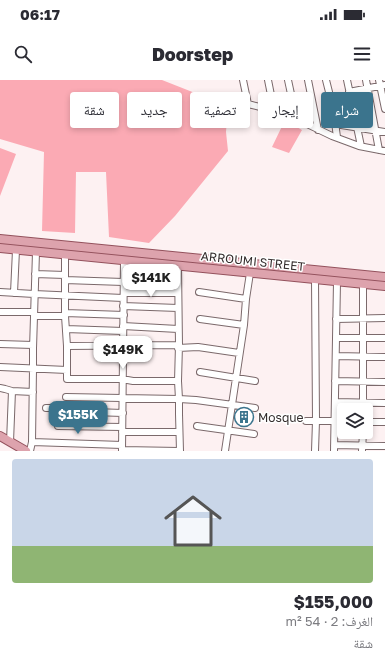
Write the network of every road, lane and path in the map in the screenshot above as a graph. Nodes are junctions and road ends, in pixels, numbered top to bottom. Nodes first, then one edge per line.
1 (243, 80) edge
2 (268, 80) edge
3 (288, 80) edge
4 (308, 80) edge
5 (326, 80) edge
6 (347, 80) edge
7 (366, 80) edge
8 (381, 84) edge
9 (368, 89) junction
10 (270, 92) edge
11 (291, 92) edge
12 (329, 92) edge
13 (349, 92) joint
14 (258, 106) edge
15 (385, 109) edge
16 (313, 127) edge
17 (336, 128) edge
18 (357, 128) joint
19 (318, 130) junction
20 (376, 131) junction
21 (385, 132) edge
22 (337, 137) junction
23 (361, 146) junction
24 (382, 150) edge
25 (0, 239) edge
26 (0, 248) edge
27 (16, 250) junction
28 (36, 252) junction
29 (65, 255) junction
30 (124, 260) junction
31 (178, 266) junction
32 (250, 273) junction
33 (35, 274) junction
34 (385, 277) edge
35 (65, 278) junction
36 (315, 280) junction
37 (123, 282) junction
38 (337, 282) junction
39 (364, 284) junction
40 (385, 286) edge
41 (0, 292) edge
42 (199, 292) dead end
43 (14, 293) junction
44 (178, 293) junction
45 (34, 294) junction
46 (65, 296) junction
47 (124, 296) junction
48 (246, 299) junction
49 (123, 306) junction
50 (178, 308) junction
51 (0, 312) edge
52 (34, 314) junction
53 (65, 315) junction
54 (124, 315) junction
55 (363, 318) junction
56 (385, 318) edge
57 (336, 319) junction
58 (200, 320) dead end
59 (244, 325) junction
60 (123, 328) junction
61 (66, 329) junction
62 (178, 329) junction
63 (336, 338) junction
64 (363, 338) junction
65 (385, 338) edge
66 (0, 344) edge
67 (123, 345) junction
68 (33, 346) junction
69 (67, 346) junction
70 (178, 346) junction
71 (239, 353) junction
72 (336, 356) junction
73 (363, 357) junction
74 (385, 357) edge
75 (0, 367) edge
76 (33, 369) junction
77 (67, 370) junction
78 (200, 372) dead end
79 (236, 377) junction
80 (122, 379) junction
81 (178, 381) junction
82 (255, 381) dead end
83 (335, 381) junction
84 (363, 381) junction
85 (385, 382) edge
86 (0, 388) edge
87 (12, 391) junction
88 (33, 392) junction
89 (66, 397) dead end
90 (123, 398) junction
91 (180, 399) junction
92 (335, 402) junction
93 (363, 402) junction
94 (385, 403) edge
95 (231, 404) junction
96 (46, 408) dead end
97 (255, 408) dead end
98 (122, 412) junction
99 (306, 421) dead end
100 (316, 421) junction
101 (335, 421) junction
102 (373, 422) edge
103 (385, 422) edge
104 (58, 426) dead end
105 (197, 426) dead end
106 (122, 430) junction
107 (227, 430) junction
108 (179, 432) junction
109 (254, 434) dead end
110 (0, 437) edge
111 (10, 442) junction
112 (32, 442) junction
113 (334, 448) edge
114 (362, 448) edge
115 (383, 448) edge
116 (122, 449) edge
117 (26, 451) edge
118 (30, 451) edge
119 (179, 451) edge
120 (225, 451) edge
121 (315, 451) edge

1 - 14 street
2 - 10 street
3 - 11 street
4 - 19 street
5 - 12 street
6 - 13 street
7 - 9 street
8 - 9 street
8 - 15 street
9 - 13 street
9 - 20 street
16 - 19 street
17 - 22 street
18 - 20 street
18 - 23 street
19 - 22 street
20 - 21 street
20 - 24 street
22 - 23 street
23 - 24 street
25 - 34 main road, ARROUMI STREET
26 - 27 main road, ARROUMI STREET
27 - 28 main road, ARROUMI STREET
27 - 43 street
28 - 29 main road, ARROUMI STREET
28 - 33 street
29 - 30 main road, ARROUMI STREET
29 - 35 street
30 - 31 main road, ARROUMI STREET
30 - 37 street
31 - 32 main road, ARROUMI STREET
31 - 44 street
32 - 36 main road, ARROUMI STREET
32 - 48 street
33 - 35 street
33 - 45 street
35 - 37 street
35 - 46 street
36 - 38 main road, ARROUMI STREET
36 - 100 street
37 - 47 street
38 - 39 main road, ARROUMI STREET
38 - 57 street
39 - 40 main road, ARROUMI STREET
39 - 55 street
41 - 43 street
42 - 48 street
43 - 45 street
44 - 47 street
44 - 50 street
45 - 46 street
45 - 52 street
46 - 47 street
46 - 53 street
47 - 49 street
48 - 59 street
49 - 50 street
49 - 54 street
50 - 62 street
51 - 52 street
52 - 53 street
52 - 68 street
53 - 54 street
53 - 61 street
54 - 60 street
55 - 56 street
55 - 57 street
55 - 64 street
57 - 63 street
58 - 59 street
59 - 71 street
60 - 61 street
60 - 62 street
60 - 67 street
61 - 69 street
62 - 70 street
63 - 64 street
63 - 72 street
64 - 65 street
64 - 73 street
66 - 68 street
67 - 69 street
67 - 70 street
67 - 80 street
68 - 76 street
69 - 77 street
70 - 71 street
70 - 81 street
71 - 79 street
72 - 73 street
72 - 83 street
73 - 74 street
73 - 84 street
75 - 76 street
76 - 77 street
76 - 88 street
77 - 80 street
78 - 79 street
79 - 82 street
79 - 95 street
80 - 81 street
80 - 90 street
81 - 91 street
83 - 84 street
83 - 92 street
84 - 85 street
84 - 93 street
86 - 87 street
87 - 88 street
87 - 111 street
88 - 112 street
89 - 90 street
90 - 91 street
90 - 98 street
91 - 95 street
91 - 108 street
92 - 93 street
92 - 101 street
93 - 94 street
95 - 97 street
95 - 107 street
96 - 98 street
98 - 106 street
99 - 100 street
100 - 101 street
100 - 121 street
101 - 113 street
102 - 103 street
104 - 106 street
105 - 107 street
106 - 108 street
106 - 116 street
107 - 109 street
107 - 120 street
108 - 119 street
110 - 111 main road
111 - 117 main road
112 - 116 street
112 - 118 street
113 - 114 street
114 - 115 street
116 - 119 street

